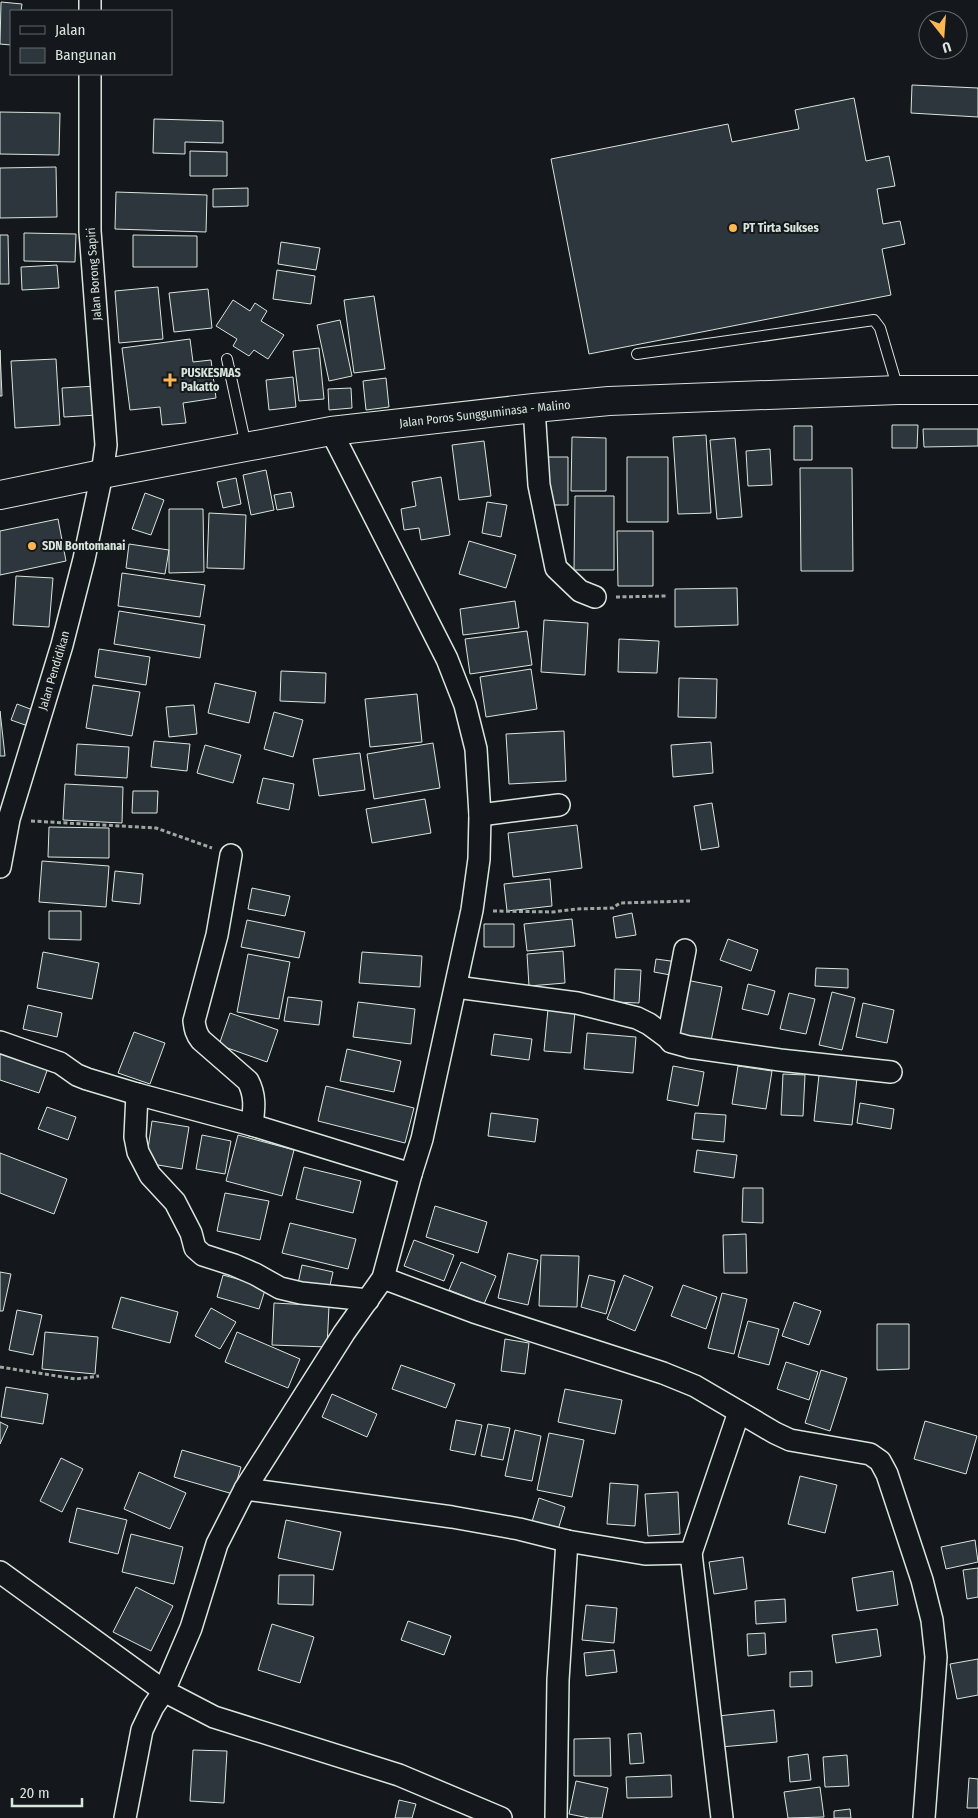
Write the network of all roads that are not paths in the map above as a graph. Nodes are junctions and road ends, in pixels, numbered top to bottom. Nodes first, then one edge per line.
1 (90, 75) edge
2 (637, 354) dead end
3 (227, 359) dead end
4 (898, 390) junction
5 (978, 390) edge
6 (534, 408) junction
7 (331, 431) junction
8 (246, 447) junction
9 (102, 474) junction
10 (0, 495) edge
11 (595, 597) road end
12 (559, 805) dead end
13 (480, 816) junction
14 (231, 854) road end
15 (0, 867) edge
16 (685, 950) dead end
17 (456, 987) junction
18 (668, 1038) junction
19 (0, 1042) edge
20 (891, 1072) dead end
21 (137, 1094) junction
22 (252, 1125) junction
23 (411, 1174) junction
24 (383, 1278) junction
25 (368, 1300) junction
26 (739, 1412) junction
27 (245, 1489) junction
28 (567, 1541) junction
29 (691, 1553) junction
30 (0, 1572) edge
31 (164, 1691) junction
32 (126, 1818) edge
33 (501, 1818) edge
34 (556, 1818) edge
35 (722, 1818) edge
36 (924, 1818) edge

1 - 9 street, Jalan Borong Sapiri
2 - 4 lane
3 - 8 lane
4 - 5 main road, Jalan Poros Sungguminasa - Malino
4 - 6 main road, Jalan Poros Sungguminasa - Malino
6 - 7 main road, Jalan Poros Sungguminasa - Malino
6 - 11 street
7 - 8 main road, Jalan Poros Sungguminasa - Malino
7 - 13 street
8 - 9 main road, Jalan Poros Sungguminasa - Malino
9 - 10 main road, Jalan Poros Sungguminasa - Malino
9 - 15 street, Jalan Pendidikan
12 - 13 street
13 - 17 street
14 - 22 street
16 - 18 street
17 - 18 street
17 - 23 street
18 - 20 street
19 - 21 street
21 - 22 street
21 - 25 street
22 - 23 street
23 - 24 street
24 - 25 street
24 - 26 street
25 - 27 street
26 - 29 street
26 - 36 street
27 - 28 street
27 - 31 street
28 - 29 street
28 - 34 street
29 - 35 street
30 - 31 street
31 - 32 street
31 - 33 street

